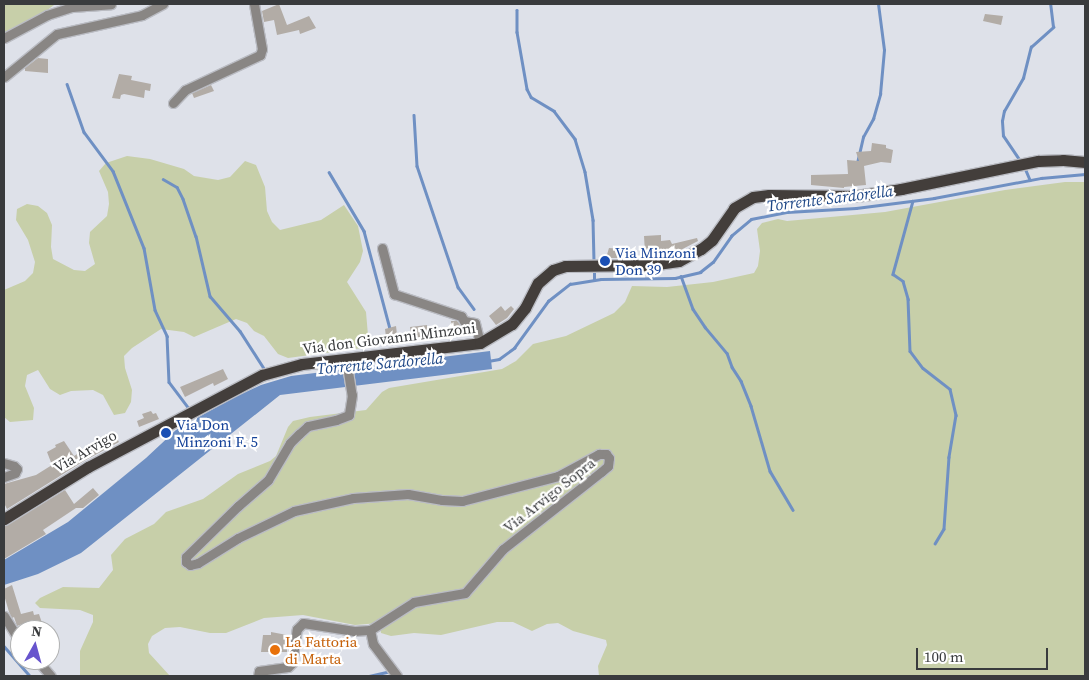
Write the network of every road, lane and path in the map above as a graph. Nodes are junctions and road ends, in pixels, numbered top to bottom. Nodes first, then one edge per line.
1 (111, 4) edge
2 (163, 4) edge
3 (254, 4) edge
4 (4, 38) edge
5 (4, 77) edge
6 (174, 103) dead end
7 (1085, 162) edge
8 (382, 248) dead end
9 (480, 343) junction
10 (346, 362) junction
11 (185, 416) joint
12 (4, 464) edge
13 (4, 477) edge
14 (4, 519) edge
15 (370, 630) junction
16 (258, 676) edge
17 (397, 676) edge

1 - 4 street
2 - 5 street
3 - 6 street
7 - 9 main road, Via don Giovanni Minzoni
8 - 9 street
9 - 10 main road, Via don Giovanni Minzoni
10 - 11 main road, Via don Giovanni Minzoni
10 - 15 street, Via Arvigo Sopra
11 - 14 main road, Via Arvigo
12 - 13 street
15 - 16 street
15 - 17 street

